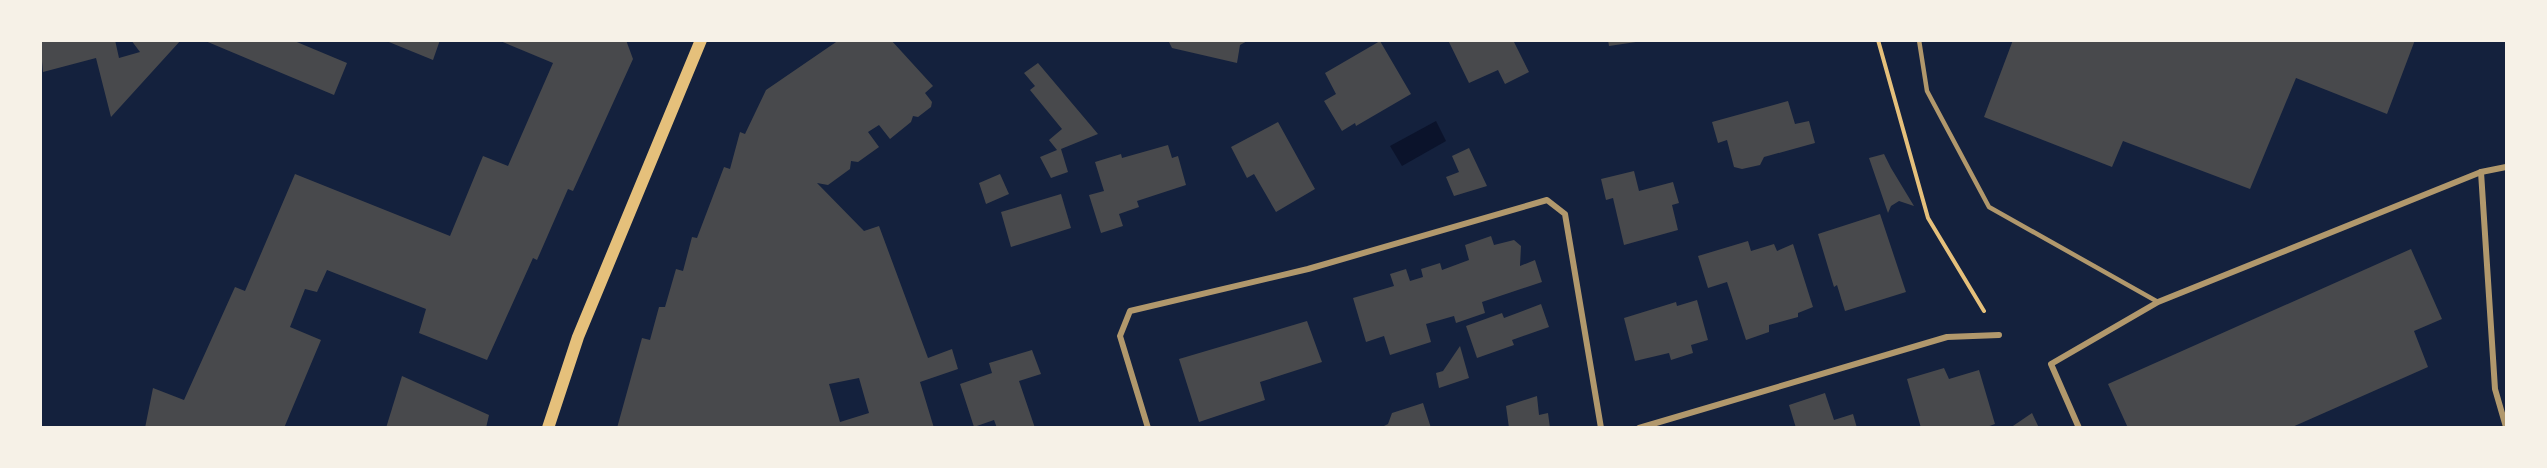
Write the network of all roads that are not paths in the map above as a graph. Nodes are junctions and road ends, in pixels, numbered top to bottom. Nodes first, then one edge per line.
1 (701, 40) edge
2 (1920, 40) edge
3 (2506, 167) edge
4 (2481, 172) junction
5 (2158, 302) junction
6 (1999, 335) road end
7 (2506, 427) edge
8 (548, 428) edge
9 (1148, 428) edge
10 (1601, 428) edge
11 (1639, 428) edge
12 (2079, 428) edge

1 - 8 main road
2 - 5 lane
3 - 4 street
4 - 5 street
4 - 7 street
5 - 12 street
6 - 11 street
9 - 10 street

